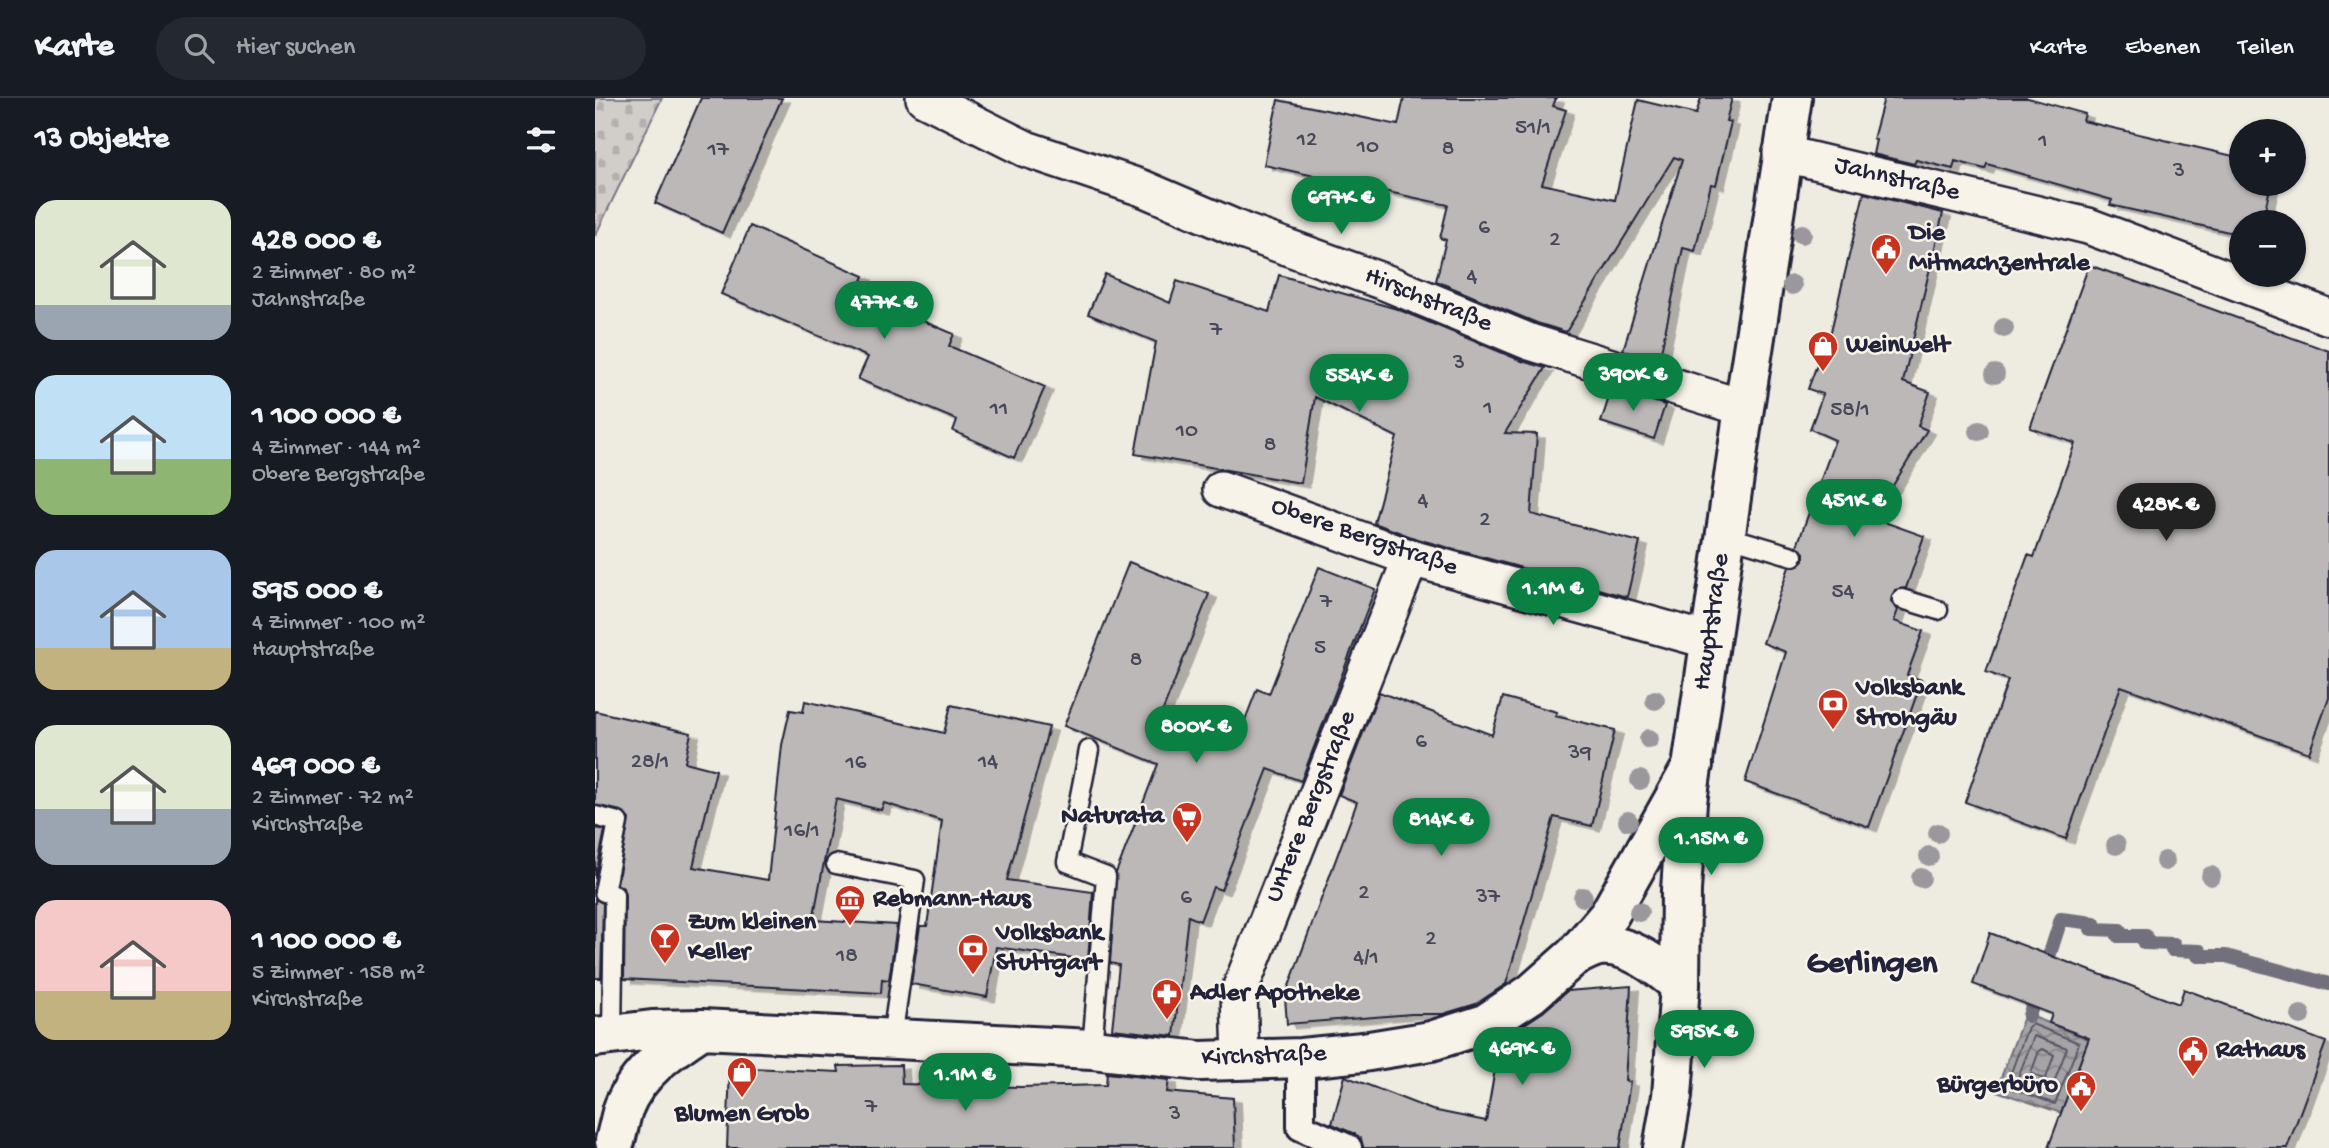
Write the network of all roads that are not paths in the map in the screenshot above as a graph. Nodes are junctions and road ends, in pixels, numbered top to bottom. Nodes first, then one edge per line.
1 (924, 98) edge
2 (1792, 98) edge
3 (1781, 153) junction
4 (2329, 317) edge
5 (1744, 408) junction
6 (1221, 489) dead end
7 (1725, 539) junction
8 (1411, 558) junction
9 (1792, 559) dead end
10 (1902, 599) dead end
11 (1938, 610) dead end
12 (1710, 641) junction
13 (1089, 750) dead end
14 (1693, 765) junction
15 (595, 816) edge
16 (836, 864) dead end
17 (1574, 956) junction
18 (1680, 985) junction
19 (702, 1029) junction
20 (604, 1035) edge
21 (893, 1038) junction
22 (1092, 1049) junction
23 (1301, 1058) junction
24 (1241, 1060) junction
25 (609, 1135) edge
26 (1348, 1148) edge
27 (1663, 1148) edge

1 - 5 street, Hirschstraße
2 - 3 main road, Hauptstraße
3 - 4 street, Jahnstraße
3 - 5 main road, Hauptstraße
5 - 7 main road, Hauptstraße
6 - 8 street, Obere Bergstraße
7 - 9 lane
7 - 12 main road, Hauptstraße
8 - 12 street, Obere Bergstraße
8 - 24 street, Untere Bergstraße
10 - 11 lane
12 - 14 main road, Hauptstraße
13 - 22 lane
14 - 17 main road, Kirchstraße
14 - 18 main road, Hauptstraße
15 - 20 lane
16 - 21 lane
17 - 18 main road
17 - 23 main road, Kirchstraße
18 - 27 main road, Hauptstraße
19 - 20 main road, Kirchstraße
19 - 21 main road, Kirchstraße
19 - 25 main road
21 - 22 main road, Kirchstraße
22 - 24 main road, Kirchstraße
23 - 24 main road, Kirchstraße
23 - 26 street

